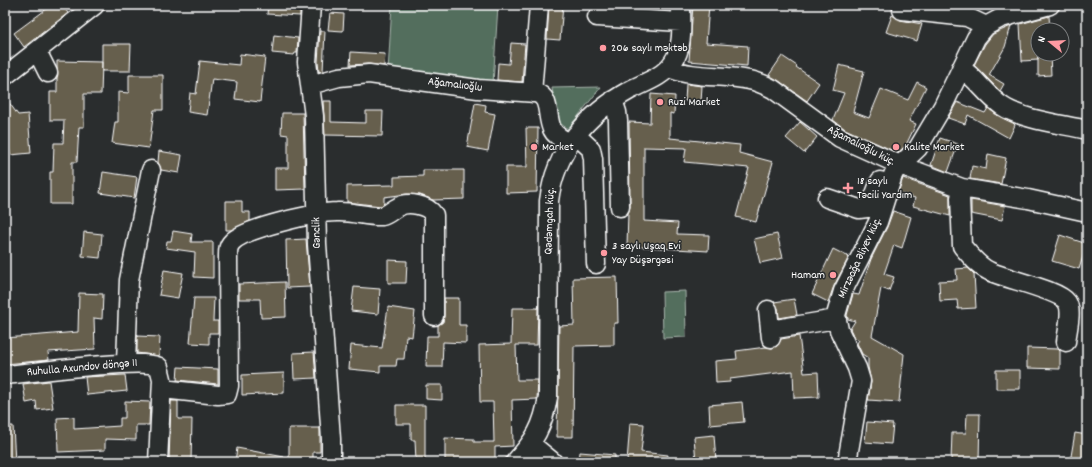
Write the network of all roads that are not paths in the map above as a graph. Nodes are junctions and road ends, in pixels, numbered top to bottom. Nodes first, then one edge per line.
1 (95, 5) edge
2 (311, 5) edge
3 (539, 5) edge
4 (1050, 5) edge
5 (902, 10) dead end
6 (681, 13) edge
7 (598, 17) dead end
8 (986, 26) junction
9 (37, 51) junction
10 (668, 68) junction
11 (962, 68) junction
12 (48, 73) dead end
13 (5, 76) edge
14 (310, 85) junction
15 (532, 93) junction
16 (613, 100) junction
17 (1087, 130) edge
18 (572, 139) junction
19 (893, 162) junction
20 (151, 170) dead end
21 (962, 188) junction
22 (827, 198) dead end
23 (620, 207) dead end
24 (1087, 212) edge
25 (316, 213) junction
26 (596, 264) dead end
27 (768, 310) dead end
28 (434, 316) dead end
29 (836, 319) junction
30 (1066, 342) dead end
31 (126, 364) junction
32 (5, 375) edge
33 (162, 388) junction
34 (531, 444) junction
35 (158, 462) edge
36 (331, 462) edge
37 (515, 462) edge
38 (553, 462) edge
39 (847, 462) edge

1 - 9 street
2 - 14 street, Gənclik
3 - 15 street
4 - 8 street, Mirzəağa Əliyev küç.
5 - 8 street
6 - 7 street
6 - 10 street, Qədəmgah küç.
8 - 11 street, Mirzəağa Əliyev küç.
9 - 12 street
9 - 13 street
10 - 16 street, Qədəmgah küç.
10 - 19 street, Ağamalıoğlu küç.
11 - 17 street
11 - 19 street, Mirzəağa Əliyev küç.
14 - 15 street, Ağamalıoğlu
14 - 25 street, Gənclik
15 - 18 street
16 - 18 street, Qədəmgah küç.
16 - 23 street
18 - 26 street
18 - 34 street, Qədəmgah küç.
19 - 21 street, Ağamalıoğlu küç.
19 - 22 street
19 - 29 street, Mirzəağa Əliyev küç.
20 - 31 street
21 - 24 street, Ağamalıoğlu küç.
21 - 30 street
25 - 28 street
25 - 33 street
25 - 36 street, Gənclik
27 - 29 street
29 - 39 street
31 - 32 street, Ruhulla Axundov döngə 11
31 - 33 street, Ruhulla Axundov döngə 11
33 - 35 street, Ruhulla Axundov döngə 11
34 - 37 street, Qədəmgah küç.
34 - 38 street

